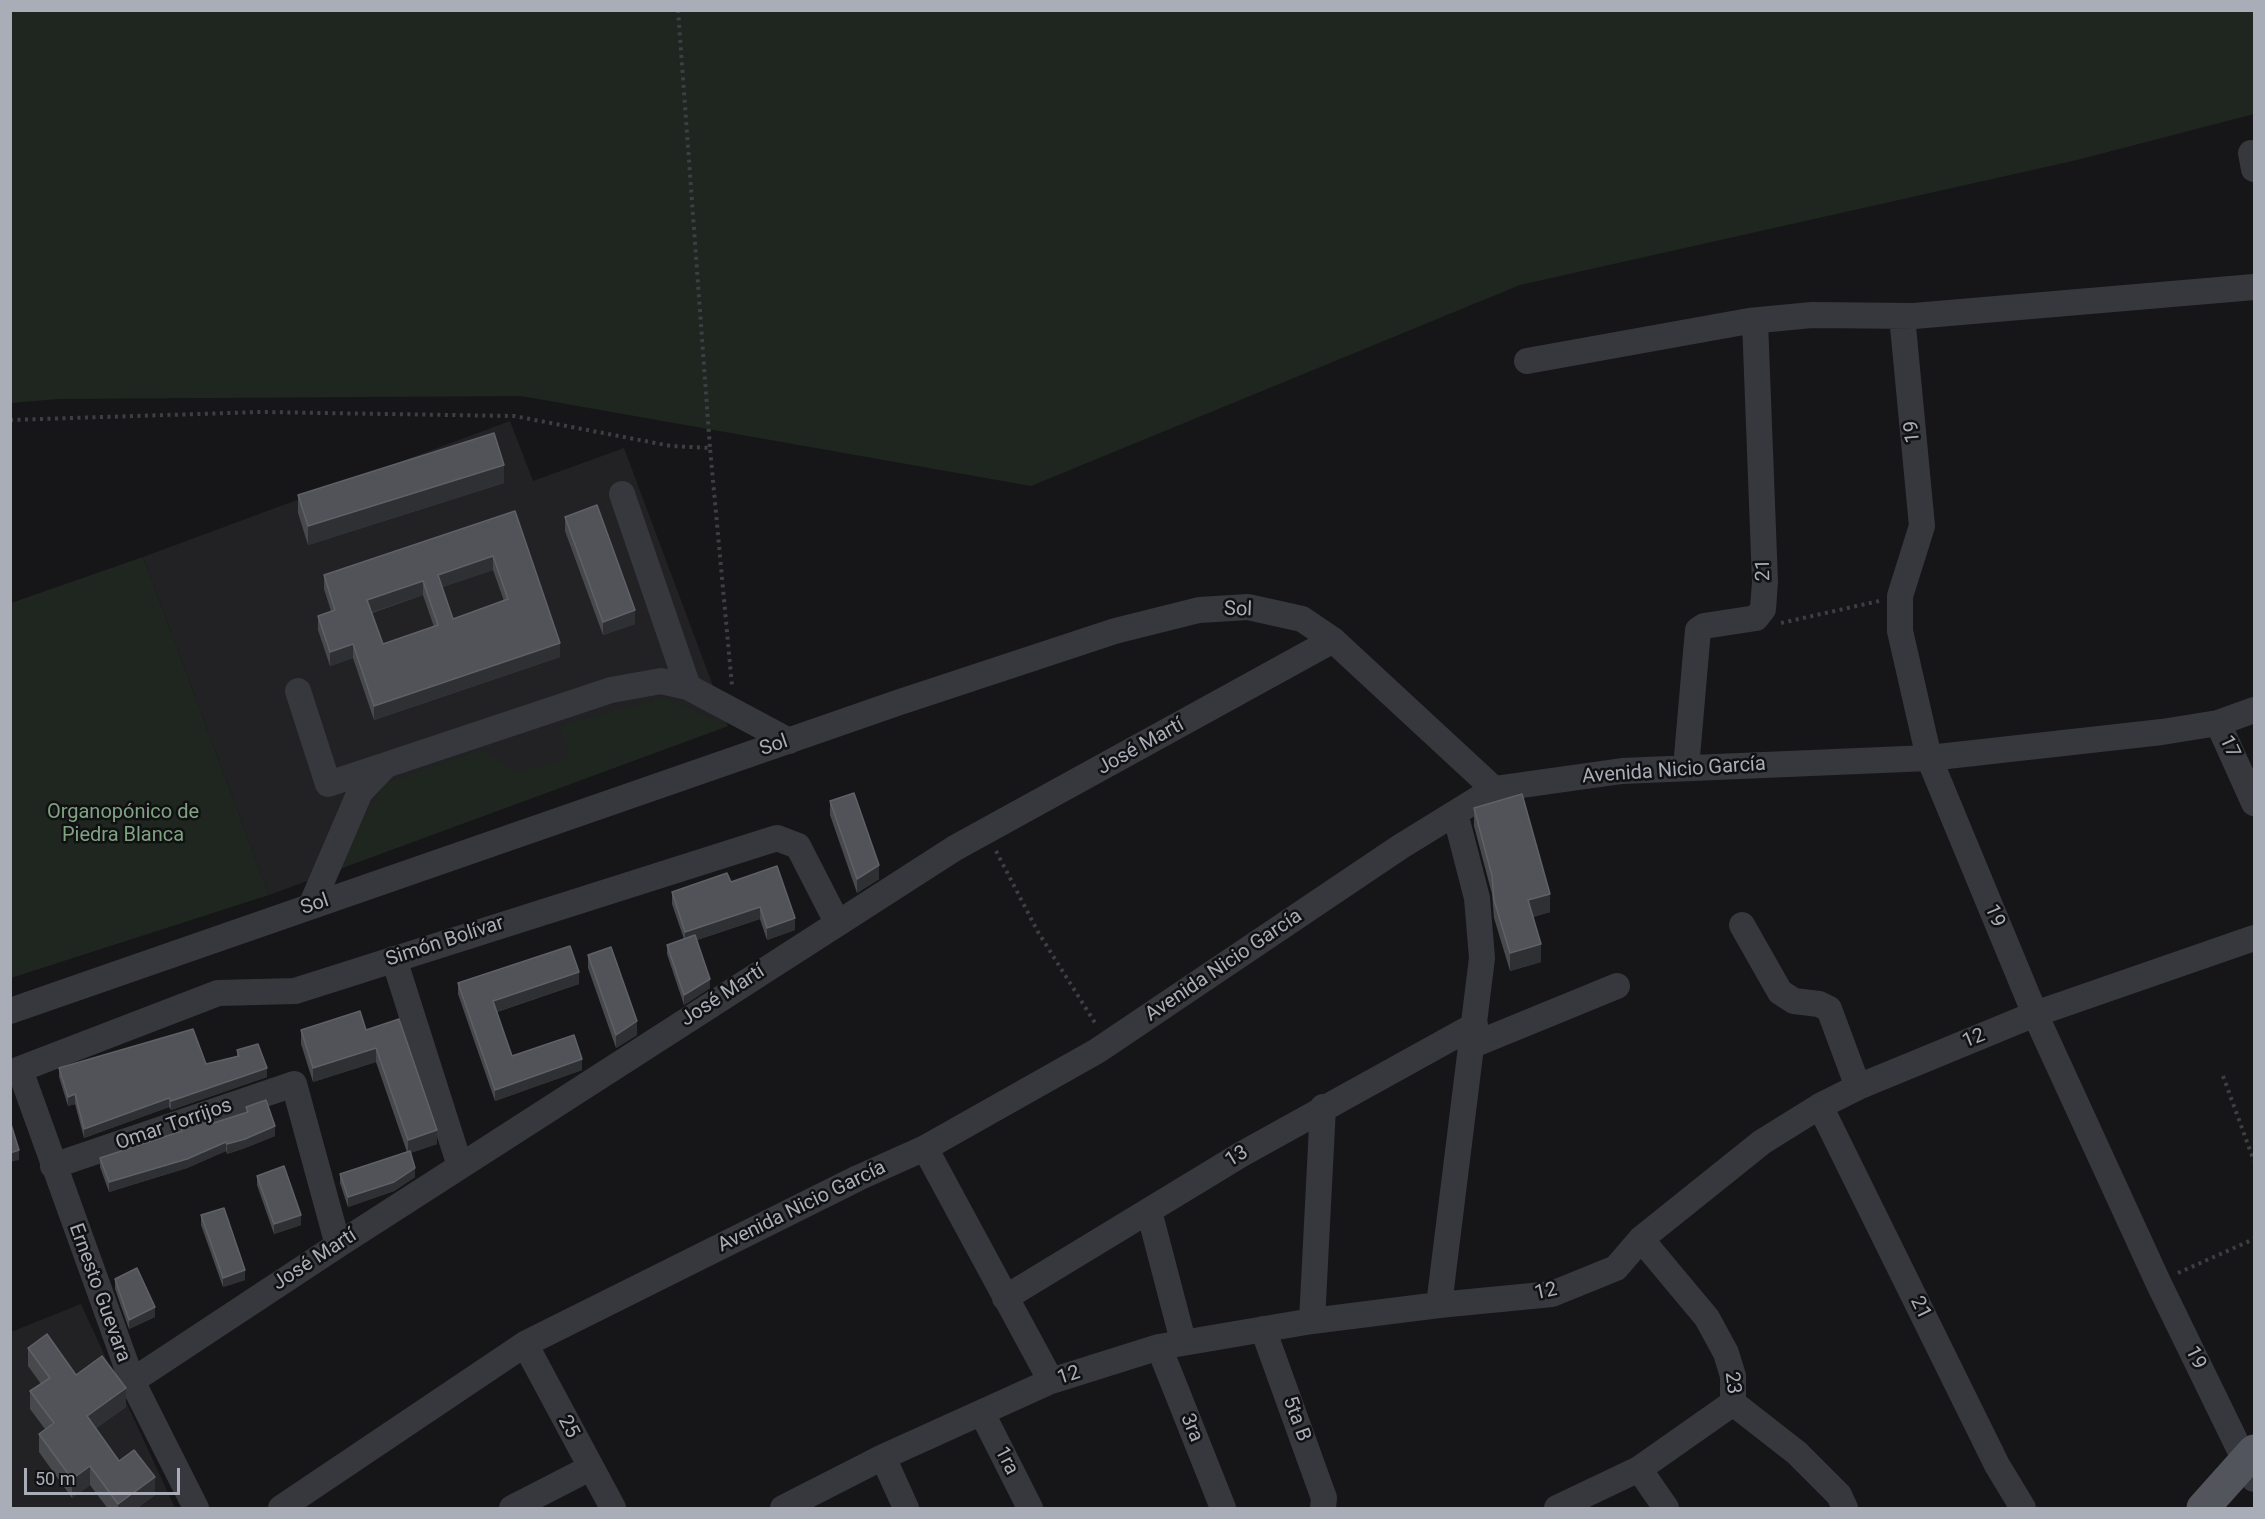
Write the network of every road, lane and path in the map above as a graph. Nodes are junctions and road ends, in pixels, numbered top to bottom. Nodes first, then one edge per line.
1 (678, 10) edge
2 (1375, 10) edge
3 (1384, 10) edge
4 (2254, 287) edge
5 (1902, 316) junction
6 (1755, 321) junction
7 (1527, 361) dead end
8 (10, 420) edge
9 (710, 448) junction
10 (622, 494) dead end
11 (1900, 596) junction
12 (1756, 618) junction
13 (1333, 640) junction
14 (688, 687) junction
15 (298, 691) dead end
16 (2254, 710) edge
17 (735, 712) junction
18 (2218, 723) junction
19 (789, 741) junction
20 (1929, 758) junction
21 (386, 765) junction
22 (1686, 768) junction
23 (1494, 789) junction
24 (2254, 803) edge
25 (1455, 813) junction
26 (986, 831) junction
27 (311, 906) junction
28 (837, 922) junction
29 (1742, 926) dead end
30 (2254, 938) edge
31 (394, 959) junction
32 (1617, 986) dead end
33 (10, 1011) edge
34 (2035, 1014) junction
35 (1474, 1035) junction
36 (1108, 1044) junction
37 (15, 1071) edge
38 (2223, 1076) dead end
39 (1858, 1087) junction
40 (1820, 1106) junction
41 (1323, 1107) junction
42 (925, 1148) junction
43 (2254, 1161) edge
44 (53, 1166) junction
45 (460, 1166) junction
46 (1149, 1211) junction
47 (1641, 1239) junction
48 (2254, 1239) edge
49 (338, 1245) junction
50 (2158, 1282) junction
51 (1005, 1298) junction
52 (1439, 1305) junction
53 (1312, 1321) junction
54 (1263, 1329) junction
55 (525, 1344) junction
56 (1171, 1344) junction
57 (132, 1381) junction
58 (1051, 1381) junction
59 (1733, 1402) junction
60 (982, 1413) junction
61 (883, 1456) junction
62 (2252, 1464) edge
63 (590, 1468) junction
64 (1639, 1469) junction
65 (795, 1506) edge
66 (196, 1509) edge
67 (281, 1509) edge
68 (512, 1509) edge
69 (613, 1509) edge
70 (906, 1509) edge
71 (1030, 1509) edge
72 (1223, 1509) edge
73 (1323, 1509) edge
74 (1557, 1509) edge
75 (1666, 1509) edge
76 (1845, 1509) edge
77 (2023, 1509) edge
78 (2203, 1509) edge

1 - 9 path
2 - 3 path
4 - 5 street
5 - 6 street
5 - 11 street, 19
6 - 7 street
6 - 12 street, 21
8 - 9 path
9 - 17 path
10 - 14 street
11 - 12 path
11 - 20 street, 19
12 - 22 street
13 - 19 street, Sol
13 - 23 street, Sol
13 - 26 street, José Martí
14 - 17 street
14 - 21 street
15 - 21 street
16 - 18 street, Avenida Nicio García
17 - 19 street
18 - 20 street, Avenida Nicio García
18 - 24 street, 17
19 - 27 street, Sol
20 - 22 street, Avenida Nicio García
20 - 34 street, 19
21 - 27 street
22 - 23 street, Avenida Nicio García
23 - 25 street, Avenida Nicio García
25 - 35 street
25 - 36 street, Avenida Nicio García
26 - 28 street, José Martí
26 - 36 path
27 - 33 street, Sol
28 - 31 street, Simón Bolívar
28 - 45 street, José Martí
29 - 39 street
30 - 34 street, 12
31 - 37 street, Simón Bolívar
31 - 45 street
32 - 35 street, 13
34 - 39 street, 12
34 - 50 street, 19
35 - 41 street, 13
35 - 52 street
36 - 42 street, Avenida Nicio García
37 - 44 street, Ernesto Guevara
38 - 43 path
39 - 40 street, 12
40 - 47 street, 12
40 - 77 street, 21
41 - 46 street, 13
41 - 53 street
42 - 51 street
42 - 55 street, Avenida Nicio García
44 - 49 street, Omar Torrijos
44 - 57 street, Ernesto Guevara
45 - 49 street, José Martí
46 - 51 street, 13
46 - 56 street, 3ra
47 - 52 street, 12
47 - 59 street, 23
48 - 50 path
49 - 57 street, José Martí
50 - 62 street, 19
51 - 58 street
52 - 53 street, 12
53 - 54 street, 12
54 - 56 street, 12
54 - 73 street, 5ta B
55 - 63 street, 25
55 - 67 street, Avenida Nicio García
56 - 58 street, 12
56 - 72 street, 3ra
57 - 66 street, Ernesto Guevara
58 - 60 street, 12
59 - 64 street
59 - 76 street, 23
60 - 61 street, 12
60 - 71 street, 1ra
61 - 65 street, 12
61 - 70 street
62 - 78 main road
63 - 68 street
63 - 69 street, 25
64 - 74 street
64 - 75 street

